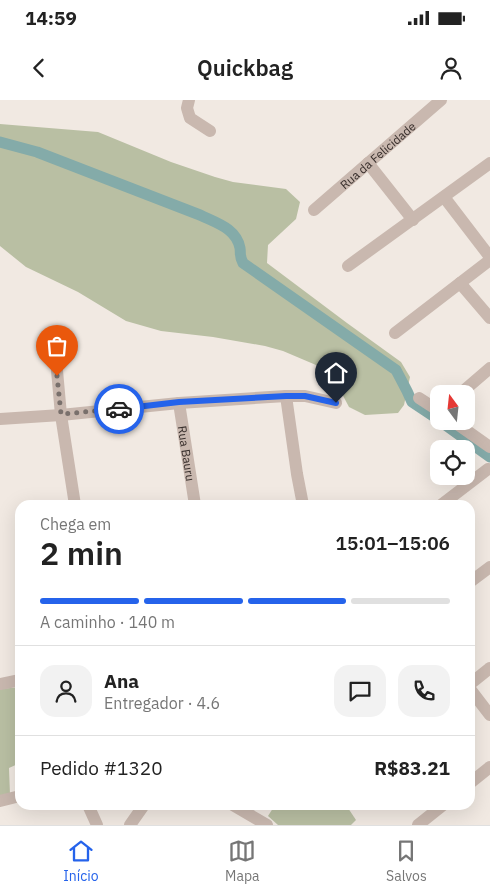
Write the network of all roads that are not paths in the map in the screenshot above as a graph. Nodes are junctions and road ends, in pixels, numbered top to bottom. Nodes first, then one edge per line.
1 (189, 100) edge
2 (441, 100) edge
3 (210, 131) dead end
4 (368, 162) junction
5 (490, 163) edge
6 (444, 197) junction
7 (314, 210) dead end
8 (413, 220) junction
9 (490, 258) edge
10 (348, 266) dead end
11 (460, 284) junction
12 (490, 318) edge
13 (395, 333) dead end
14 (54, 337) dead end
15 (490, 368) edge
16 (470, 385) edge
17 (286, 396) junction
18 (419, 398) dead end
19 (179, 402) junction
20 (336, 403) dead end
21 (430, 406) edge
22 (61, 414) junction
23 (0, 419) edge
24 (466, 430) edge
25 (490, 447) edge
26 (488, 470) dead end
27 (74, 500) edge
28 (194, 500) edge
29 (302, 500) edge
30 (448, 500) edge
31 (490, 567) edge
32 (475, 578) edge
33 (490, 668) edge
34 (475, 680) edge
35 (15, 681) edge
36 (0, 684) edge
37 (475, 696) edge
38 (490, 715) edge
39 (490, 767) edge
40 (475, 779) edge
41 (15, 797) edge
42 (0, 801) edge
43 (90, 810) edge
44 (140, 810) edge
45 (242, 810) edge
46 (436, 810) edge
47 (97, 825) edge
48 (130, 825) edge
49 (268, 825) edge
50 (418, 825) edge

1 - 3 street
2 - 4 street, Rua da Felicidade
4 - 7 street, Rua da Felicidade
4 - 8 street
5 - 6 street
6 - 8 street
6 - 9 street
8 - 10 street
9 - 11 street
11 - 12 street
11 - 13 street
14 - 22 street
15 - 16 street
17 - 19 street
17 - 20 street
17 - 29 street
18 - 21 street
19 - 22 street
19 - 28 street, Rua Bauru
22 - 23 street
22 - 27 street
24 - 25 street
26 - 30 street
31 - 32 street
33 - 34 street
35 - 36 street
37 - 38 street
39 - 40 street
41 - 42 street
43 - 47 street
44 - 48 street
45 - 49 street
46 - 50 street

